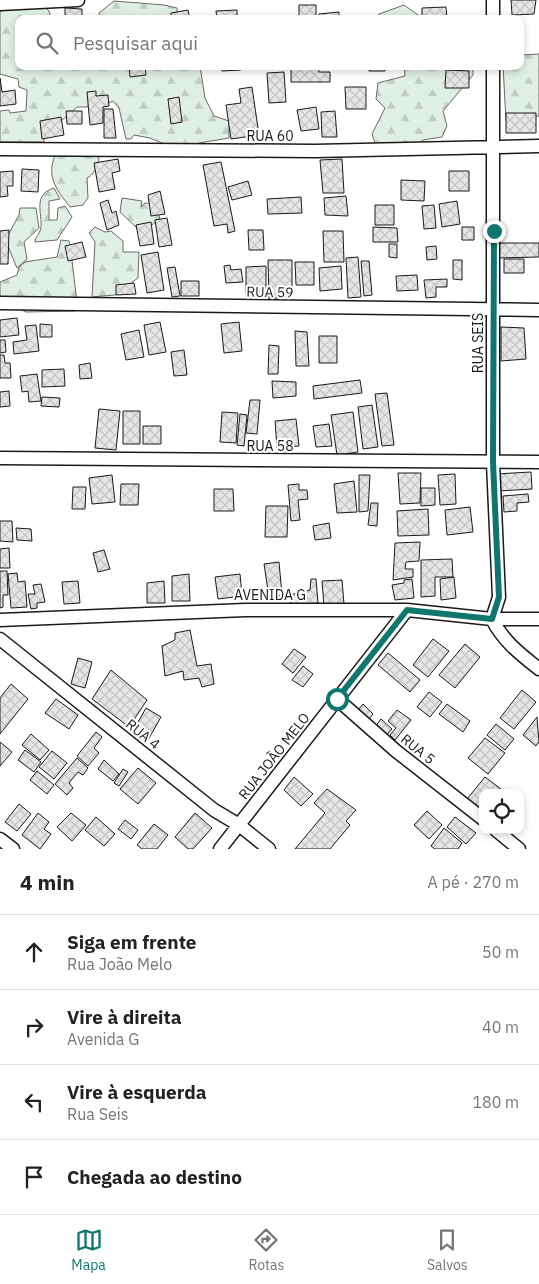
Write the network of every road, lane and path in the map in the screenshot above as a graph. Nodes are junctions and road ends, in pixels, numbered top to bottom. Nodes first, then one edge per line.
1 (78, 0) edge
2 (493, 0) edge
3 (0, 4) edge
4 (493, 15) edge
5 (493, 70) edge
6 (539, 146) edge
7 (494, 147) junction
8 (0, 149) edge
9 (0, 303) edge
10 (539, 310) edge
11 (493, 311) junction
12 (0, 458) edge
13 (493, 462) junction
14 (539, 462) edge
15 (407, 610) junction
16 (492, 619) junction
17 (539, 619) edge
18 (0, 620) edge
19 (0, 639) edge
20 (539, 669) edge
21 (337, 699) junction
22 (479, 816) edge
23 (239, 825) junction
24 (501, 834) edge
25 (0, 839) edge
26 (13, 849) edge
27 (220, 849) edge
28 (269, 849) edge
29 (519, 849) edge

1 - 3 street
2 - 4 street
5 - 7 street, RUA SEIS
6 - 7 street, RUA 60
7 - 8 street, RUA 60
7 - 11 street, RUA SEIS
9 - 11 street, RUA 59
10 - 11 street, RUA 59
11 - 13 street, RUA SEIS
12 - 13 street, RUA 58
13 - 14 street, RUA 58
13 - 16 street, RUA SEIS
15 - 16 street, AVENIDA G
15 - 18 street, AVENIDA G
15 - 21 street, RUA JOÃO MELO
16 - 17 street, AVENIDA G
16 - 20 street
19 - 23 street, RUA 4
21 - 22 street, RUA 5
21 - 23 street, RUA JOÃO MELO
23 - 27 street, RUA JOÃO MELO
23 - 28 street, RUA 4
24 - 29 street
25 - 26 street

